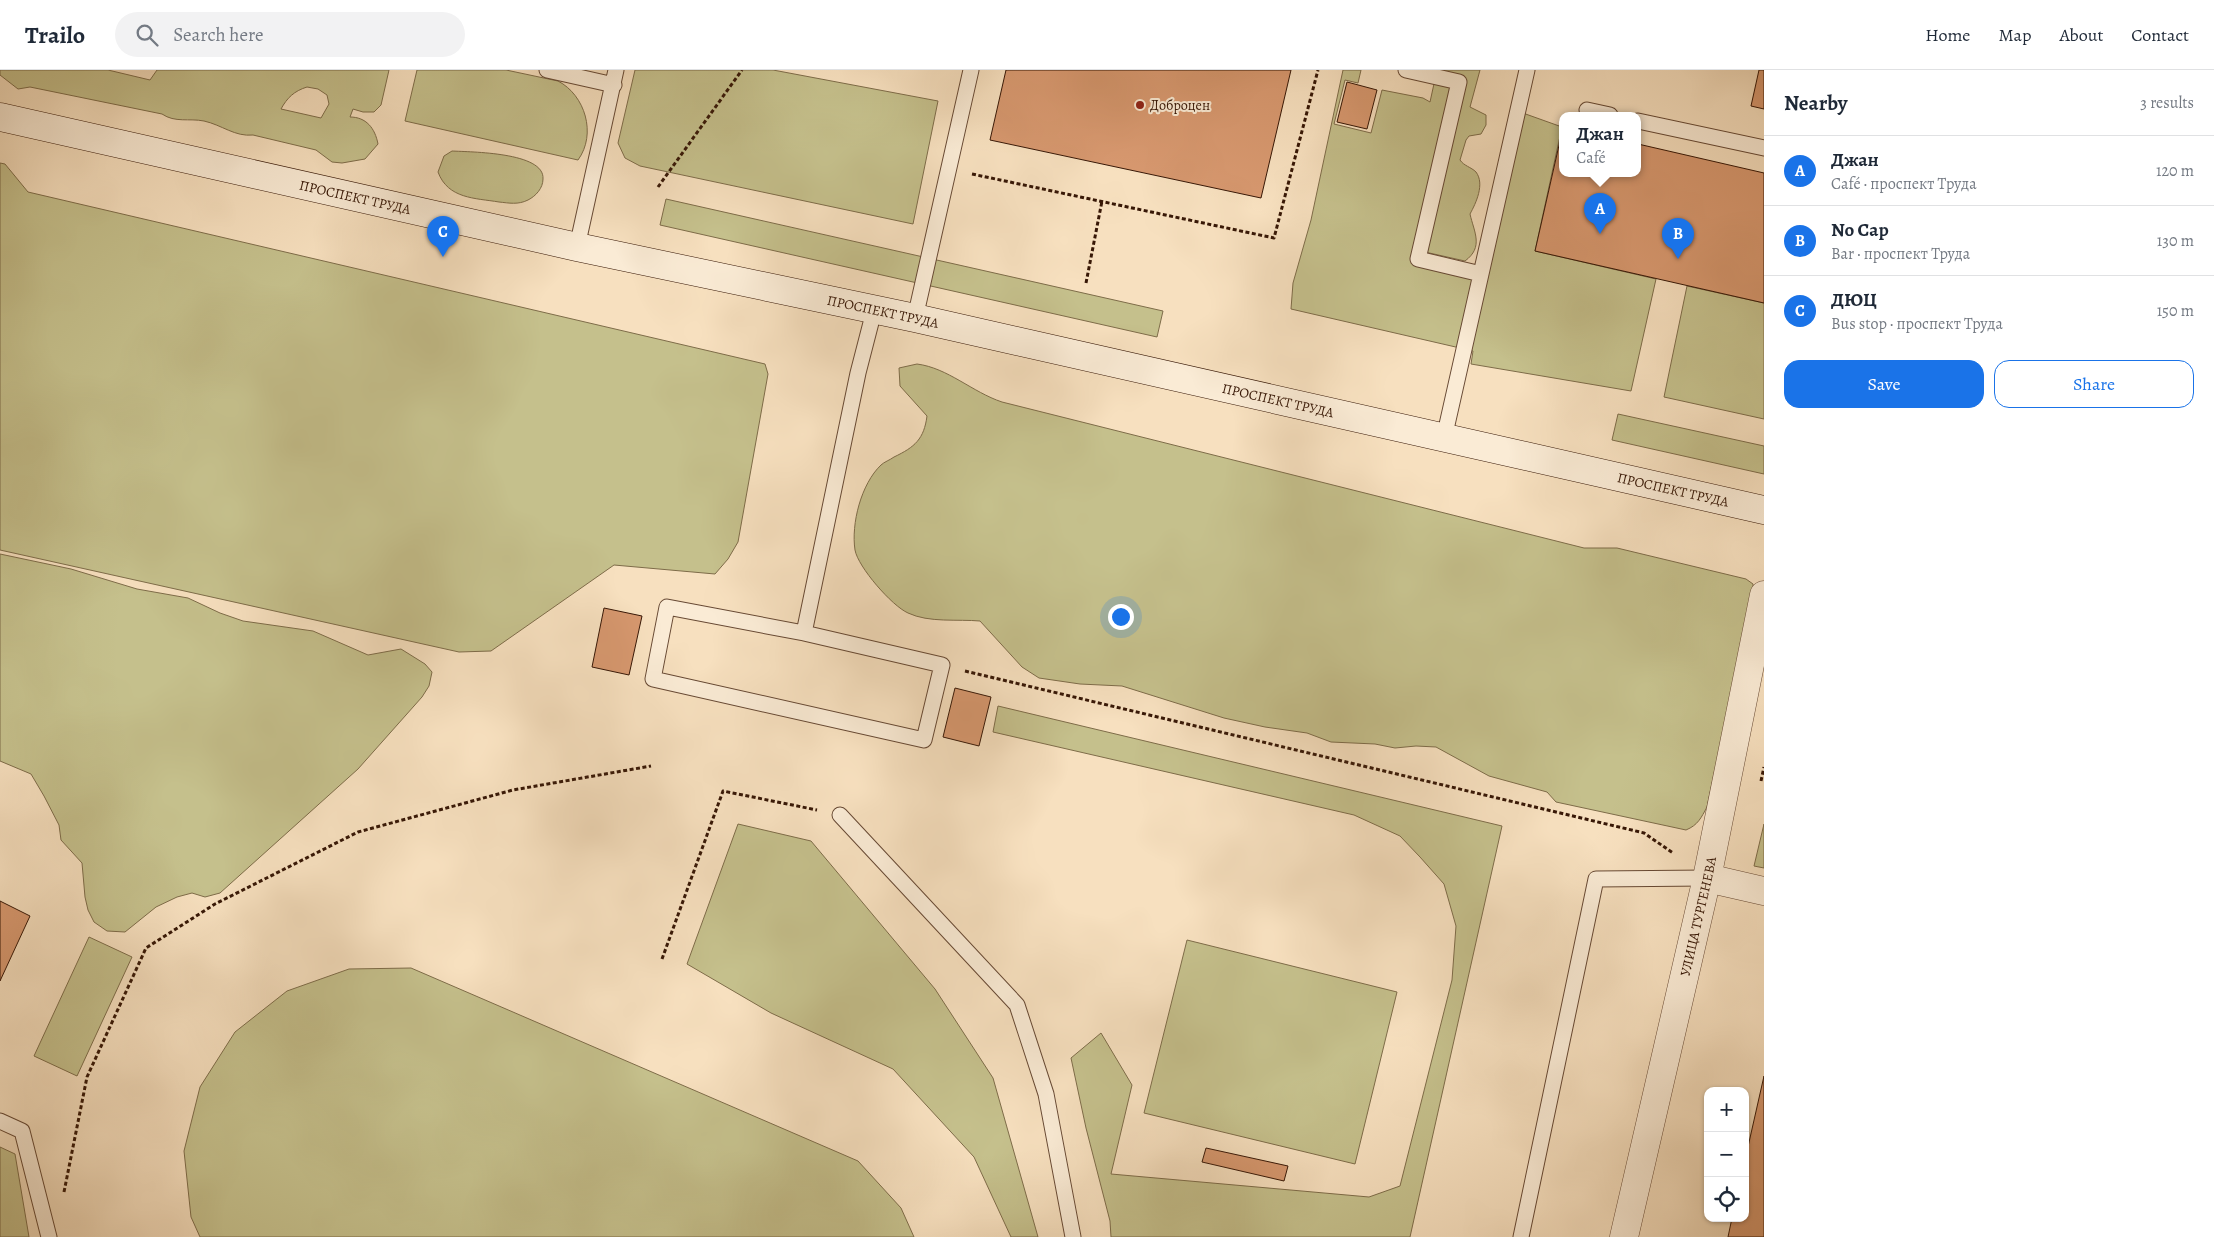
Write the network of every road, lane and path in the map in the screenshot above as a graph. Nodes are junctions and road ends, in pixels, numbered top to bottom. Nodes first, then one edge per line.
1 (547, 70) edge
2 (742, 70) edge
3 (971, 70) edge
4 (1318, 70) edge
5 (1406, 70) edge
6 (1526, 70) edge
7 (615, 77) edge
8 (1587, 110) dead end
9 (1596, 112) edge
10 (0, 117) edge
11 (1641, 122) edge
12 (1764, 148) edge
13 (949, 169) junction
14 (658, 187) dead end
15 (1102, 201) junction
16 (577, 247) junction
17 (1481, 274) junction
18 (1086, 283) dead end
19 (874, 311) junction
20 (915, 318) junction
21 (1444, 438) junction
22 (1764, 510) edge
23 (1764, 595) edge
24 (804, 633) junction
25 (942, 665) junction
26 (651, 766) dead end
27 (1764, 766) edge
28 (1760, 786) dead end
29 (840, 815) joint
30 (1707, 878) junction
31 (1764, 891) edge
32 (662, 960) dead end
33 (0, 1121) edge
34 (63, 1199) dead end
35 (49, 1237) edge
36 (1073, 1237) edge
37 (1521, 1237) edge
38 (1624, 1237) edge

1 - 7 lane
2 - 14 path
3 - 13 lane
4 - 15 path
5 - 17 lane
6 - 17 lane
7 - 16 lane
8 - 9 lane
10 - 16 main road, ПРОСПЕКТ ТРУДА
11 - 12 lane
13 - 15 path
13 - 20 lane
15 - 18 path
16 - 19 main road, ПРОСПЕКТ ТРУДА
17 - 21 lane
19 - 20 main road, ПРОСПЕКТ ТРУДА
19 - 24 lane
20 - 21 main road, ПРОСПЕКТ ТРУДА
21 - 22 main road, ПРОСПЕКТ ТРУДА
23 - 30 main road, УЛИЦА ТУРГЕНЕВА
24 - 25 lane
24 - 25 lane
25 - 30 path
26 - 34 path
27 - 28 path
29 - 32 path
29 - 36 lane
30 - 31 main road
30 - 37 lane
30 - 38 main road, УЛИЦА ТУРГЕНЕВА
33 - 35 lane

